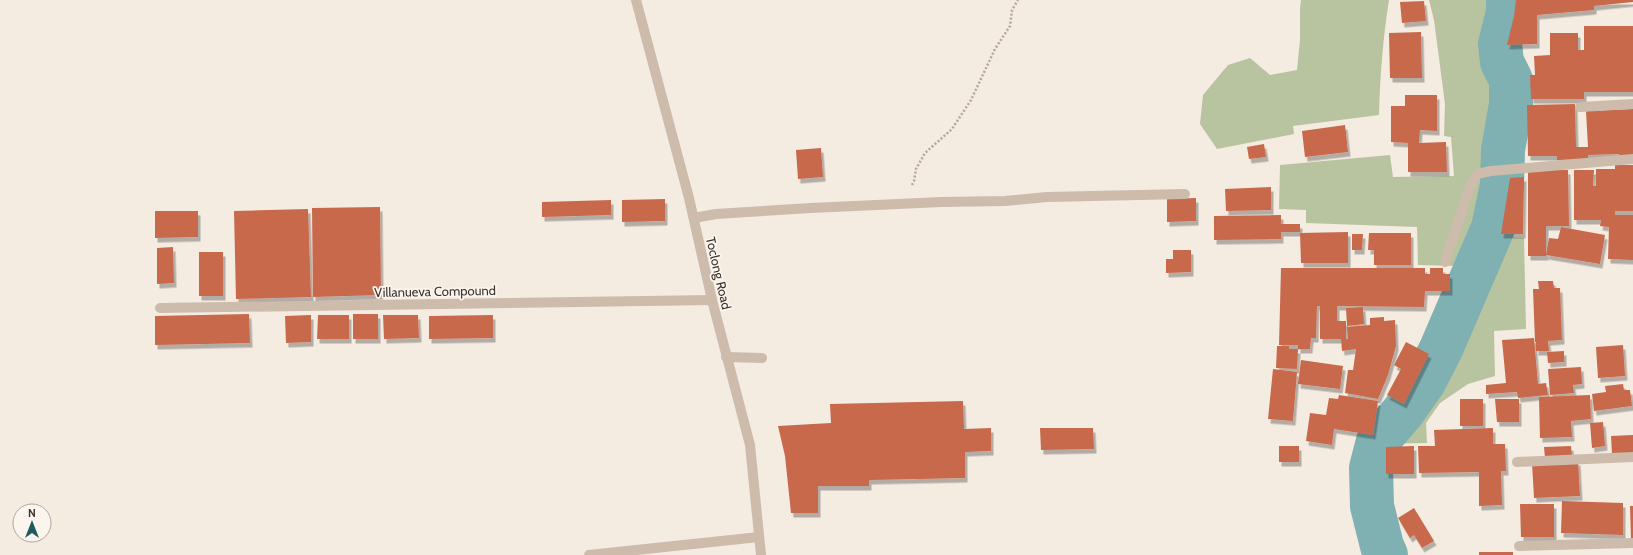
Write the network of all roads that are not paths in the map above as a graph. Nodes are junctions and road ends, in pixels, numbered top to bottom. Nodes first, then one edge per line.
1 (636, 0) edge
2 (1633, 104) edge
3 (1580, 107) dead end
4 (1633, 159) edge
5 (1184, 194) dead end
6 (694, 218) junction
7 (1445, 262) dead end
8 (712, 300) junction
9 (160, 308) dead end
10 (726, 357) junction
11 (762, 358) dead end
12 (1633, 457) edge
13 (1517, 462) dead end
14 (759, 537) junction
15 (1633, 543) edge
16 (1518, 546) dead end
17 (589, 555) edge
18 (761, 555) edge

1 - 6 street, Toclong Road
2 - 3 street
4 - 7 street
5 - 6 street
6 - 8 street, Toclong Road
8 - 9 street, Villanueva Compound
8 - 10 street, Toclong Road
10 - 11 street
10 - 14 street, Toclong Road
12 - 13 street
14 - 17 street
14 - 18 street, Toclong Road
15 - 16 street

